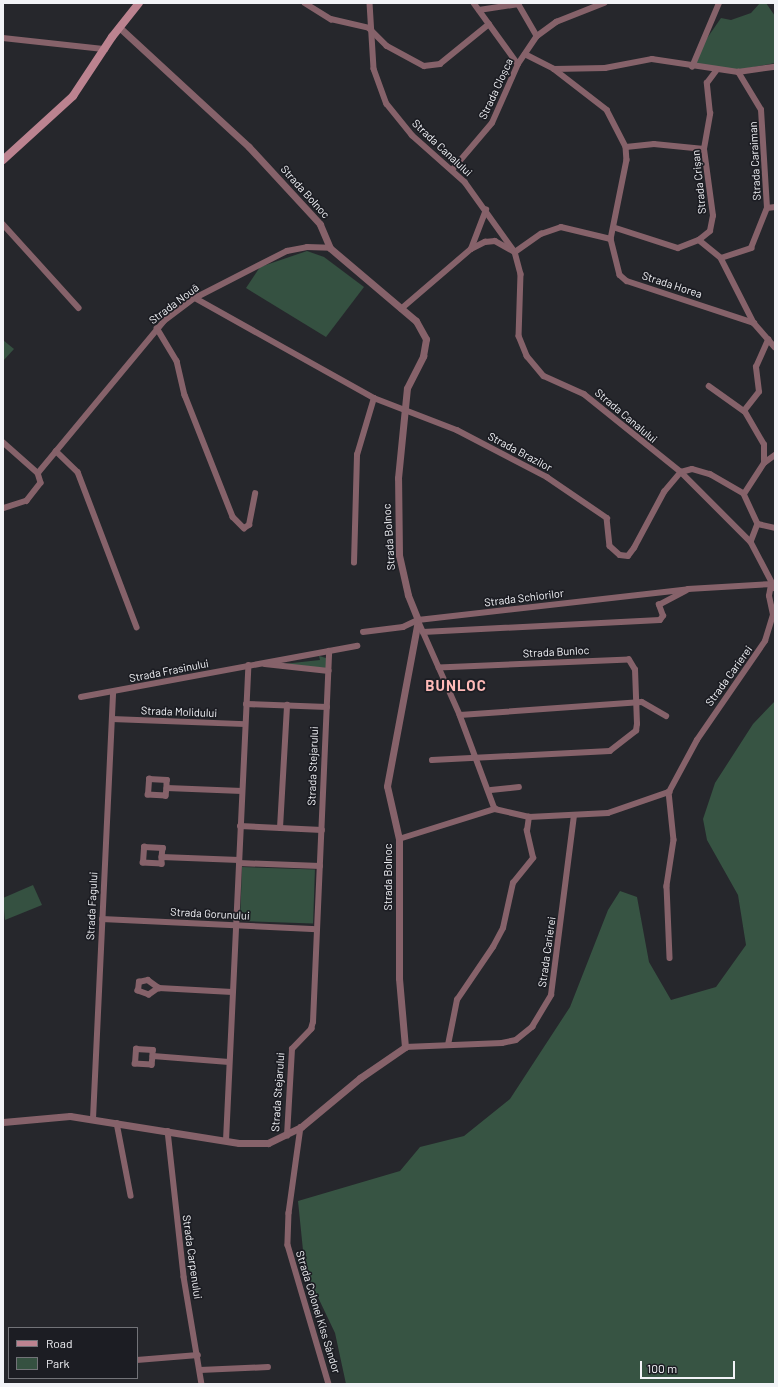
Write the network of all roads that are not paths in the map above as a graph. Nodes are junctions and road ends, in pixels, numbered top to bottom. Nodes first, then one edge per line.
1 (139, 3) edge
2 (305, 3) edge
3 (370, 3) edge
4 (474, 3) edge
5 (604, 3) edge
6 (719, 3) edge
7 (518, 4) edge
8 (479, 10) junction
9 (489, 24) junction
10 (119, 26) junction
11 (369, 28) junction
12 (537, 36) junction
13 (3, 38) edge
14 (105, 49) junction
15 (525, 54) junction
16 (518, 64) junction
17 (692, 67) junction
18 (775, 67) edge
19 (554, 69) junction
20 (716, 71) junction
21 (738, 72) junction
22 (626, 147) junction
23 (704, 149) junction
24 (3, 160) edge
25 (453, 169) junction
26 (775, 206) edge
27 (767, 208) junction
28 (486, 210) junction
29 (3, 224) edge
30 (616, 228) junction
31 (612, 239) junction
32 (699, 240) junction
33 (330, 248) junction
34 (470, 249) junction
35 (515, 252) junction
36 (721, 258) junction
37 (195, 298) junction
38 (79, 308) dead end
39 (402, 309) junction
40 (754, 323) junction
41 (157, 328) junction
42 (768, 340) junction
43 (775, 347) edge
44 (709, 386) dead end
45 (374, 398) junction
46 (404, 410) junction
47 (744, 411) junction
48 (3, 442) edge
49 (56, 451) junction
50 (775, 455) edge
51 (764, 463) junction
52 (681, 472) junction
53 (38, 473) junction
54 (255, 494) dead end
55 (744, 494) junction
56 (3, 509) edge
57 (758, 524) junction
58 (775, 528) edge
59 (751, 542) junction
60 (354, 563) dead end
61 (774, 586) edge
62 (688, 589) junction
63 (774, 614) edge
64 (418, 620) junction
65 (137, 627) dead end
66 (363, 632) dead end
67 (423, 632) junction
68 (357, 646) dead end
69 (329, 651) junction
70 (260, 664) junction
71 (248, 666) junction
72 (439, 668) junction
73 (329, 671) junction
74 (113, 693) junction
75 (81, 698) dead end
76 (637, 703) junction
77 (246, 704) junction
78 (287, 705) junction
79 (327, 707) junction
80 (460, 715) junction
81 (666, 716) dead end
82 (112, 719) junction
83 (245, 724) junction
84 (477, 756) junction
85 (432, 760) dead end
86 (519, 787) dead end
87 (167, 788) junction
88 (491, 790) junction
89 (242, 791) junction
90 (669, 792) junction
91 (495, 809) junction
92 (574, 816) junction
93 (529, 817) junction
94 (240, 826) junction
95 (280, 828) junction
96 (322, 830) junction
97 (399, 839) junction
98 (162, 857) junction
99 (239, 861) junction
100 (320, 866) junction
101 (102, 919) junction
102 (235, 925) junction
103 (317, 929) junction
104 (670, 958) dead end
105 (159, 988) dead end
106 (232, 992) junction
107 (448, 1045) junction
108 (405, 1047) junction
109 (153, 1056) dead end
110 (229, 1062) junction
111 (93, 1119) junction
112 (3, 1122) edge
113 (117, 1123) junction
114 (301, 1127) junction
115 (168, 1131) junction
116 (287, 1136) junction
117 (226, 1141) junction
118 (131, 1196) dead end
119 (198, 1355) junction
120 (138, 1360) edge
121 (268, 1367) dead end
122 (200, 1370) junction
123 (202, 1384) edge
124 (329, 1384) edge

1 - 10 main road
2 - 11 street
3 - 11 street, Strada Canalului
4 - 8 street
5 - 12 street, Strada Cloșca
6 - 17 street
7 - 8 street
7 - 12 street
8 - 9 street
9 - 11 street
9 - 16 street
10 - 14 main road
10 - 33 street, Strada Bolnoc
11 - 25 street, Strada Canalului
12 - 15 street, Strada Cloșca
13 - 14 street
14 - 24 main road
15 - 16 street, Strada Cloșca
15 - 19 street
16 - 25 street, Strada Cloșca
17 - 19 street
17 - 20 street
18 - 21 street
19 - 22 street
20 - 21 street
20 - 23 street, Strada Crișan
21 - 27 street, Strada Caraiman
22 - 23 street
22 - 30 street
23 - 32 street, Strada Crișan
25 - 28 street, Strada Canalului
26 - 27 street
27 - 36 street
28 - 34 street
28 - 35 street, Strada Canalului
29 - 38 street
30 - 31 street
30 - 32 street
31 - 35 street
31 - 40 street, Strada Horea
32 - 36 street
33 - 37 street, Strada Nouă
33 - 39 street, Strada Bolnoc
34 - 35 street
34 - 39 street
35 - 52 street, Strada Canalului
36 - 40 street
37 - 41 street, Strada Nouă
37 - 45 street, Strada Brazilor
39 - 46 street, Strada Bolnoc
40 - 42 street
41 - 49 street, Strada Nouă
41 - 54 street
42 - 43 street
42 - 47 street
44 - 47 street
45 - 46 street, Strada Brazilor
45 - 60 street
46 - 52 street, Strada Brazilor
46 - 64 street, Strada Bolnoc
47 - 51 street
48 - 53 street
49 - 53 street, Strada Nouă
49 - 65 street
50 - 51 street
51 - 55 street
52 - 55 street
52 - 59 street, Strada Canalului
53 - 56 street
55 - 57 street
57 - 58 street
57 - 59 street
59 - 61 street, Strada Canalului
61 - 62 street, Strada Schiorilor
61 - 63 street, Strada Carierei
62 - 64 street, Strada Schiorilor
62 - 67 street, Strada Schiorilor
63 - 90 street, Strada Carierei
64 - 66 street, Strada Schiorilor
64 - 67 street
64 - 97 street, Strada Bolnoc
67 - 72 street
68 - 69 street, Strada Frasinului
69 - 70 street, Strada Frasinului
69 - 73 street, Strada Stejarului
70 - 71 street, Strada Frasinului
70 - 73 street, Strada Frasinului
71 - 74 street, Strada Frasinului
71 - 77 street
72 - 76 street, Strada Bunloc
72 - 80 street
73 - 79 street, Strada Stejarului
74 - 75 street, Strada Frasinului
74 - 82 street, Strada Fagului
76 - 80 street
76 - 81 street
76 - 84 street, Strada Bunloc
77 - 78 street
77 - 83 street
78 - 79 street
78 - 95 street
79 - 96 street, Strada Stejarului
80 - 84 street
82 - 83 street, Strada Molidului
82 - 101 street, Strada Fagului
83 - 89 street
84 - 85 street
84 - 88 street
86 - 88 street
87 - 87 street
87 - 89 street
88 - 91 street
89 - 94 street
90 - 92 street
90 - 104 street
91 - 93 street
91 - 97 street
92 - 93 street
92 - 107 street, Strada Carierei
93 - 107 street
94 - 95 street
94 - 99 street
95 - 96 street
96 - 100 street, Strada Stejarului
97 - 108 street, Strada Bolnoc
98 - 98 street
98 - 99 street
99 - 100 street
99 - 102 street
100 - 103 street, Strada Stejarului
101 - 102 street, Strada Gorunului
101 - 111 street, Strada Fagului
102 - 103 street, Strada Gorunului
102 - 106 street
103 - 116 street, Strada Stejarului
105 - 106 street
106 - 110 street
107 - 108 street, Strada Carierei
108 - 114 street
109 - 110 street
110 - 117 street
111 - 112 street, Strada Stejarului
111 - 113 street, Strada Stejarului
113 - 115 street, Strada Stejarului
113 - 118 street
114 - 116 street
114 - 124 street, Strada Colonel Kiss Sándor
115 - 117 street, Strada Stejarului
115 - 119 street, Strada Carpenului
116 - 117 street, Strada Stejarului
119 - 120 street
119 - 122 street, Strada Carpenului
121 - 122 street
122 - 123 street, Strada Carpenului

